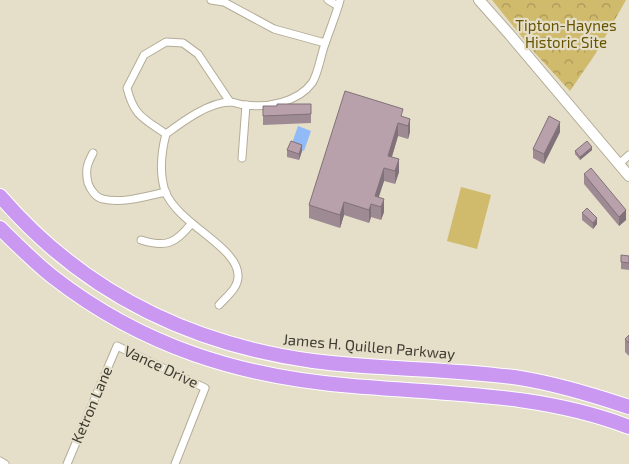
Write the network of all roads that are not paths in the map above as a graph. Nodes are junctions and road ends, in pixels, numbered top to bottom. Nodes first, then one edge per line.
1 (211, 0) edge
2 (328, 0) edge
3 (479, 0) edge
4 (223, 1) edge
5 (339, 3) edge
6 (325, 43) junction
7 (230, 102) junction
8 (246, 105) junction
9 (166, 134) junction
10 (93, 153) dead end
11 (629, 155) edge
12 (242, 158) dead end
13 (619, 164) junction
14 (629, 176) edge
15 (166, 192) junction
16 (0, 196) edge
17 (191, 224) junction
18 (0, 228) edge
19 (141, 240) dead end
20 (220, 305) dead end
21 (117, 346) joint
22 (629, 407) edge
23 (629, 427) edge
24 (0, 461) edge
25 (5, 464) edge
26 (66, 464) edge
27 (176, 464) edge

1 - 4 street
2 - 5 street
3 - 13 main road
4 - 6 street
5 - 6 street
6 - 8 street
7 - 8 street
7 - 9 street
7 - 9 street
8 - 12 street
9 - 15 street
10 - 15 street
11 - 13 street
13 - 14 main road
15 - 17 street
16 - 22 highway, James H. Quillen Parkway
17 - 19 street
17 - 20 street
18 - 23 highway
21 - 26 street, Ketron Lane
21 - 27 street, Vance Drive
24 - 25 street

